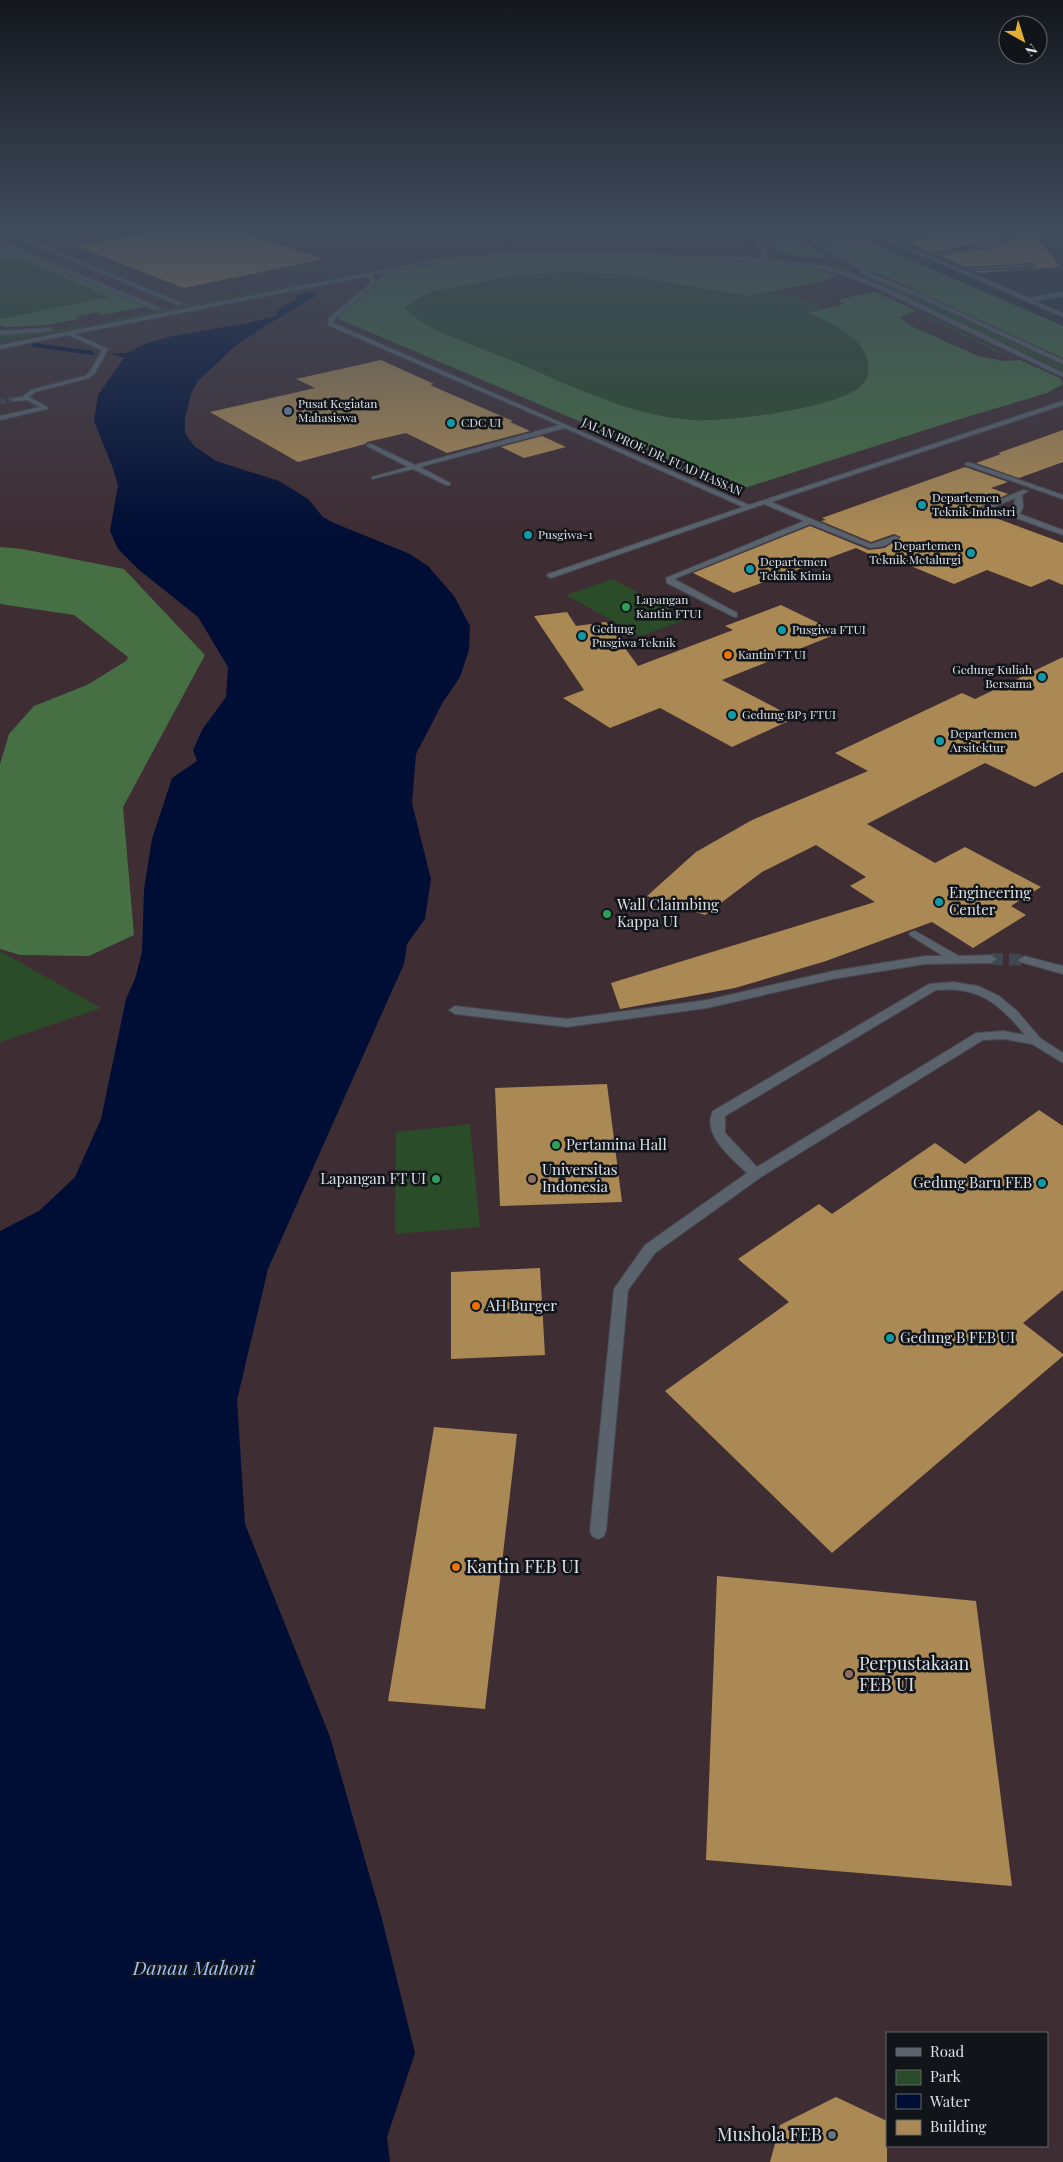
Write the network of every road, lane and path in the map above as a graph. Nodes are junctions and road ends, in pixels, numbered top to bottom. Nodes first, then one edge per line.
1 (13, 332) edge
2 (73, 332) edge
3 (348, 332) edge
4 (973, 332) edge
5 (998, 332) edge
6 (0, 333) edge
7 (67, 333) junction
8 (2, 346) edge
9 (1063, 362) edge
10 (1063, 375) edge
11 (25, 397) junction
12 (13, 399) tunnel mouth
13 (1063, 403) edge
14 (0, 418) edge
15 (564, 426) junction
16 (369, 445) dead end
17 (968, 464) dead end
18 (414, 468) junction
19 (374, 478) dead end
20 (448, 484) dead end
21 (1034, 487) junction
22 (1018, 494) junction
23 (1063, 497) edge
24 (764, 502) junction
25 (749, 507) junction
26 (984, 508) dead end
27 (810, 521) junction
28 (1063, 533) edge
29 (895, 538) dead end
30 (551, 576) dead end
31 (734, 614) dead end
32 (916, 934) dead end
33 (956, 959) junction
34 (991, 959) tunnel mouth
35 (1024, 960) tunnel mouth
36 (1063, 970) edge
37 (455, 1010) dead end
38 (1036, 1041) junction
39 (1063, 1059) edge
40 (756, 1174) junction
41 (598, 1531) dead end

1 - 6 street
2 - 7 street
3 - 15 street, JALAN PROF. DR. FUAD HASSAN
4 - 10 street
5 - 9 street
7 - 8 street
7 - 11 street
11 - 12 street
11 - 14 street
13 - 24 street, JALAN PROF. DR. FUAD HASSAN
15 - 18 street
15 - 25 street, JALAN PROF. DR. FUAD HASSAN
16 - 18 street
17 - 21 street
18 - 19 street
18 - 20 street
21 - 22 street
21 - 23 street
22 - 26 street
22 - 28 street
24 - 25 street, JALAN PROF. DR. FUAD HASSAN
24 - 27 street
25 - 30 street
27 - 29 street
27 - 31 street
32 - 33 street
33 - 34 street
33 - 37 street
35 - 36 street
38 - 39 street
38 - 40 street
38 - 40 street
40 - 41 street

